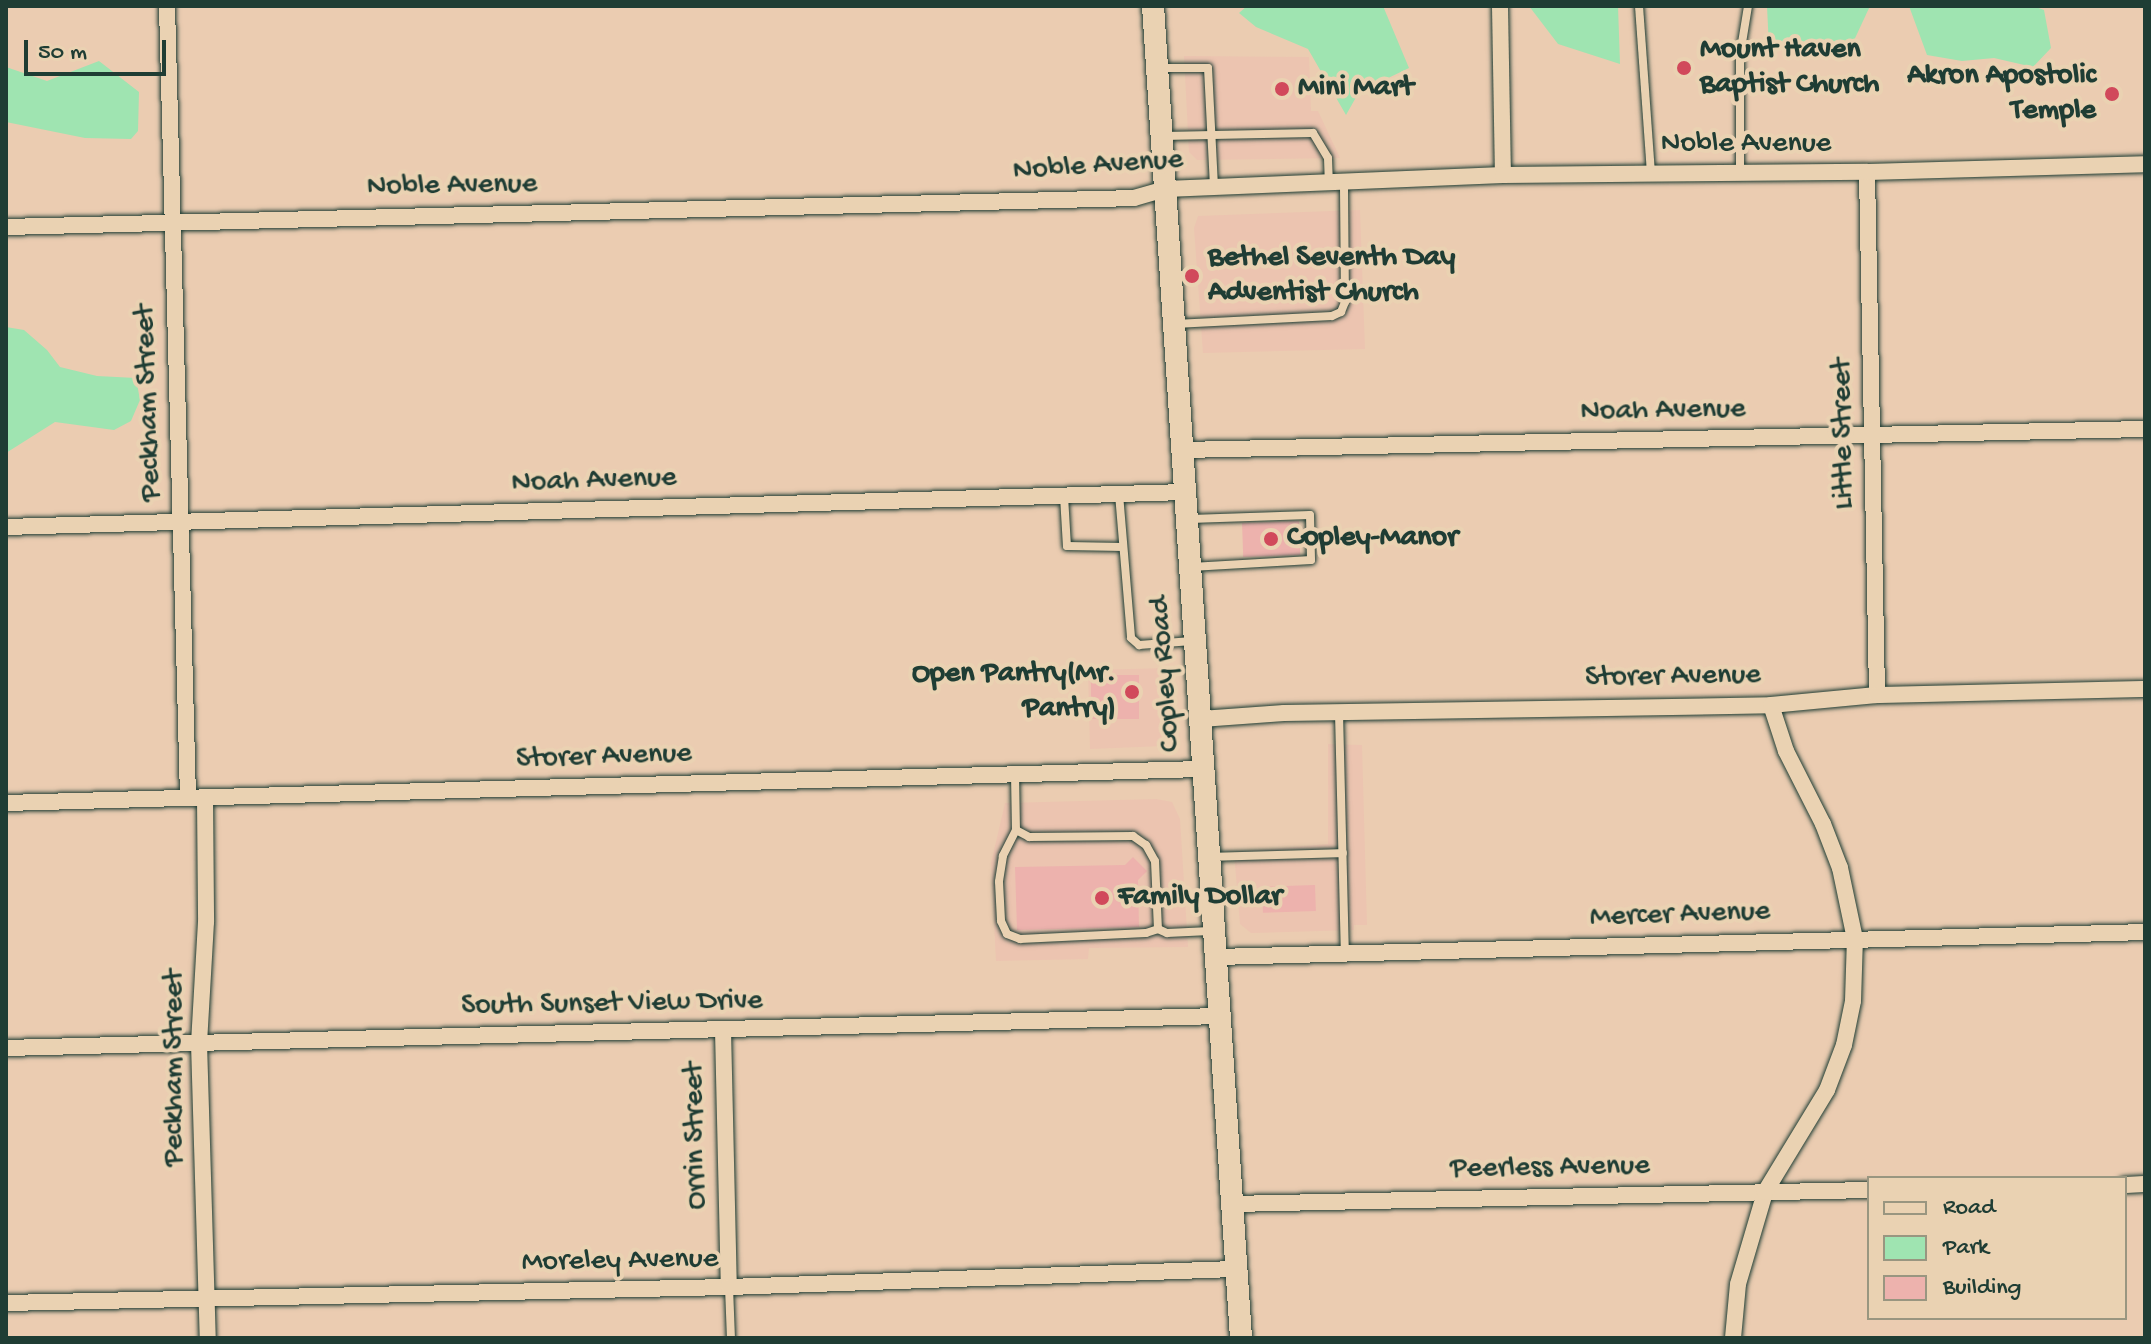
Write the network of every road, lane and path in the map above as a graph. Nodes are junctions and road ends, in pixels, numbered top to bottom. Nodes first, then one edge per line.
1 (167, 6) edge
2 (1153, 6) edge
3 (1500, 6) edge
4 (1639, 6) edge
5 (1748, 6) edge
6 (1158, 68) junction
7 (1212, 135) junction
8 (1162, 136) junction
9 (2145, 164) edge
10 (1867, 172) junction
11 (1740, 173) junction
12 (1651, 174) junction
13 (1503, 175) junction
14 (1336, 182) junction
15 (1214, 187) junction
16 (1166, 189) junction
17 (173, 222) junction
18 (6, 227) edge
19 (1174, 324) junction
20 (2145, 429) edge
21 (1872, 435) junction
22 (1182, 450) junction
23 (1184, 492) junction
24 (1119, 494) junction
25 (1064, 496) junction
26 (1187, 519) junction
27 (182, 522) junction
28 (6, 527) edge
29 (1123, 547) junction
30 (1190, 567) junction
31 (1195, 641) junction
32 (2145, 689) edge
33 (1877, 695) junction
34 (1771, 705) junction
35 (1339, 712) junction
36 (1201, 719) junction
37 (1204, 769) junction
38 (1015, 774) junction
39 (197, 798) junction
40 (6, 803) edge
41 (1016, 830) junction
42 (1343, 853) junction
43 (1210, 857) junction
44 (1158, 929) junction
45 (1215, 931) junction
46 (2145, 932) edge
47 (1855, 939) junction
48 (1345, 954) junction
49 (1217, 957) junction
50 (1219, 1016) junction
51 (723, 1030) junction
52 (199, 1043) junction
53 (6, 1048) edge
54 (1867, 1190) edge
55 (1765, 1192) junction
56 (1232, 1204) junction
57 (1235, 1269) junction
58 (729, 1287) junction
59 (207, 1300) junction
60 (6, 1303) edge
61 (208, 1338) edge
62 (731, 1338) edge
63 (1241, 1338) edge
64 (1733, 1338) edge

1 - 17 street, Peckham Street
2 - 6 main road, Copley Road
3 - 13 street
4 - 12 lane
5 - 11 lane
6 - 7 lane
6 - 8 main road, Copley Road
7 - 8 lane
7 - 14 lane
7 - 15 lane
8 - 16 main road, Copley Road
9 - 10 street, Noble Avenue
10 - 11 street, Noble Avenue
10 - 21 street, Little Street
11 - 12 street, Noble Avenue
12 - 13 street, Noble Avenue
13 - 14 street, Noble Avenue
14 - 15 street, Noble Avenue
14 - 19 lane
15 - 16 street, Noble Avenue
16 - 17 street, Noble Avenue
16 - 19 main road, Copley Road
17 - 18 street, Noble Avenue
17 - 27 street, Peckham Street
19 - 22 main road, Copley Road
20 - 21 street, Noah Avenue
21 - 22 street, Noah Avenue
21 - 33 street, Little Street
22 - 23 main road, Copley Road
23 - 24 street, Noah Avenue
23 - 26 main road, Copley Road
24 - 25 street, Noah Avenue
24 - 29 lane
25 - 27 street, Noah Avenue
25 - 29 lane
26 - 30 main road, Copley Road
26 - 30 lane
27 - 28 street, Noah Avenue
27 - 39 street, Peckham Street
29 - 31 lane
30 - 31 main road, Copley Road
31 - 36 main road, Copley Road
32 - 33 street, Storer Avenue
33 - 34 street, Storer Avenue
34 - 35 street, Storer Avenue
34 - 47 street
35 - 36 street, Storer Avenue
35 - 42 lane
36 - 37 main road, Copley Road
37 - 38 street, Storer Avenue
37 - 43 main road, Copley Road
38 - 39 street, Storer Avenue
38 - 41 lane
39 - 40 street, Storer Avenue
39 - 52 street, Peckham Street
41 - 44 lane
41 - 44 lane
42 - 43 lane
42 - 48 lane
43 - 45 main road, Copley Road
44 - 45 lane
45 - 49 main road, Copley Road
46 - 47 street, Mercer Avenue
47 - 48 street, Mercer Avenue
47 - 55 street
48 - 49 street, Mercer Avenue
49 - 50 main road, Copley Road
50 - 51 street, South Sunset View Drive
50 - 56 main road, Copley Road
51 - 52 street, South Sunset View Drive
51 - 58 street, Orrin Street
52 - 53 street, South Sunset View Drive
52 - 59 street, Peckham Street
54 - 55 street, Peerless Avenue
55 - 56 street, Peerless Avenue
55 - 64 street
56 - 57 main road, Copley Road
57 - 58 street, Moreley Avenue
57 - 63 main road, Copley Road
58 - 59 street, Moreley Avenue
58 - 62 lane
59 - 60 street, Moreley Avenue
59 - 61 street, Peckham Street

